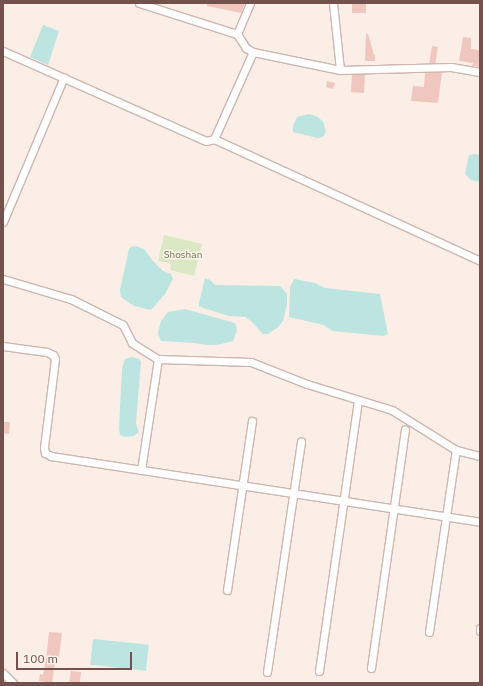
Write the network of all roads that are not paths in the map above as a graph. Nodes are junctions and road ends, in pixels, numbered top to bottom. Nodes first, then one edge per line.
1 (139, 3) edge
2 (250, 3) edge
3 (333, 3) edge
4 (237, 34) junction
5 (3, 51) edge
6 (253, 52) junction
7 (340, 70) junction
8 (480, 72) edge
9 (64, 77) junction
10 (214, 139) junction
11 (3, 222) edge
12 (480, 261) edge
13 (3, 279) edge
14 (3, 346) edge
15 (158, 359) junction
16 (358, 400) junction
17 (252, 421) dead end
18 (405, 429) dead end
19 (301, 441) dead end
20 (456, 450) junction
21 (480, 456) edge
22 (141, 470) junction
23 (243, 486) junction
24 (294, 494) junction
25 (344, 502) junction
26 (395, 510) junction
27 (445, 517) junction
28 (480, 522) edge
29 (227, 590) dead end
30 (480, 628) edge
31 (480, 631) edge
32 (429, 632) dead end
33 (370, 668) dead end
34 (319, 671) dead end
35 (267, 672) dead end
36 (3, 673) edge
37 (13, 683) edge

1 - 4 street
2 - 4 street
3 - 7 street
4 - 6 street
5 - 9 street
6 - 7 street
6 - 10 street
7 - 8 street
9 - 10 street
9 - 11 street
10 - 12 street
13 - 15 street
14 - 22 street
15 - 16 street
15 - 22 street
16 - 20 street
16 - 25 street
17 - 23 street
18 - 26 street
19 - 24 street
20 - 21 street
20 - 27 street
22 - 23 street
23 - 24 street
23 - 29 street
24 - 25 street
24 - 35 street
25 - 26 street
25 - 34 street
26 - 27 street
26 - 33 street
27 - 28 street
27 - 32 street
30 - 31 street
36 - 37 street

